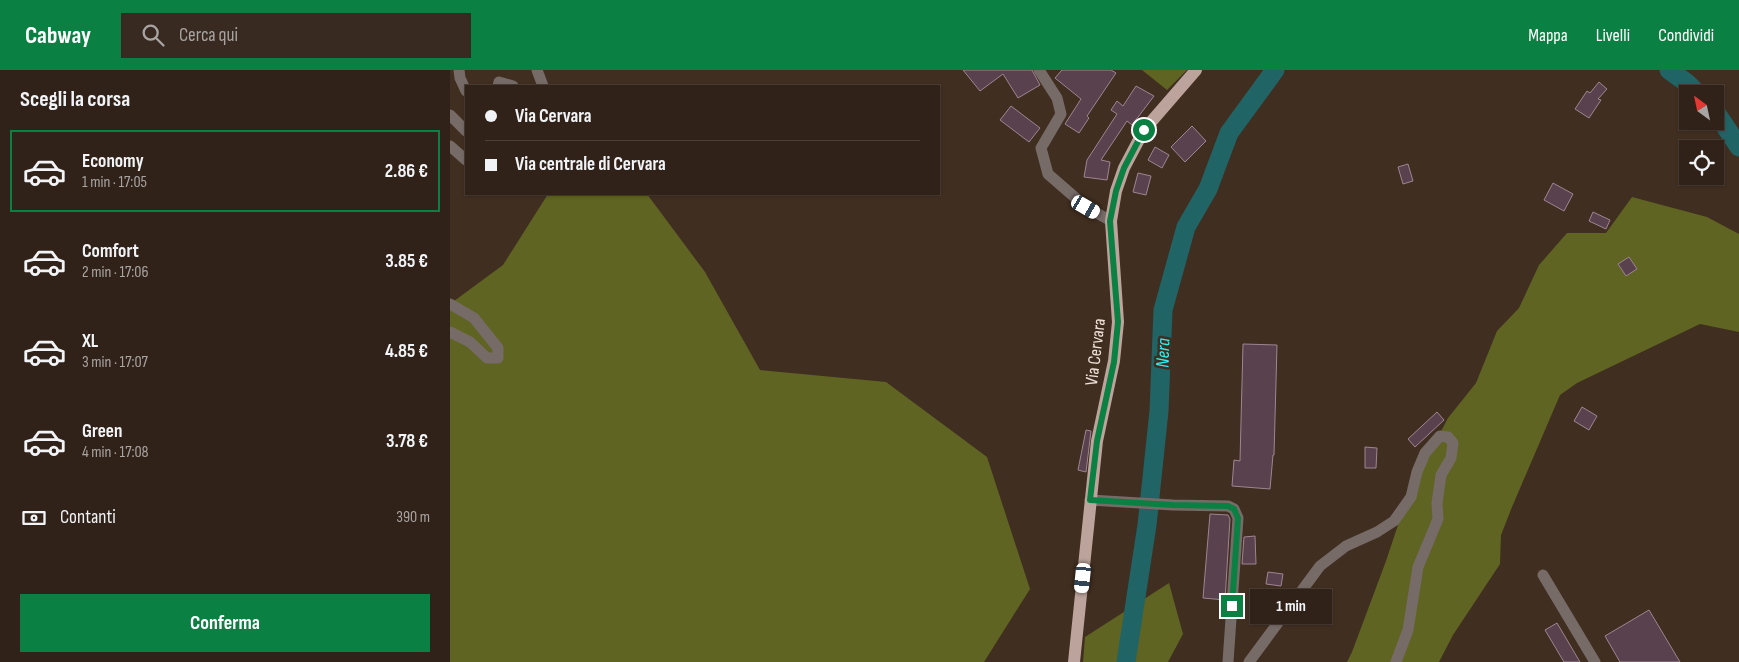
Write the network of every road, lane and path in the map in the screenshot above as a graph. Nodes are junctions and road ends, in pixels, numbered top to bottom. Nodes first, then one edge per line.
1 (459, 70) edge
2 (537, 70) edge
3 (1038, 70) edge
4 (1196, 70) edge
5 (498, 85) edge
6 (510, 85) edge
7 (543, 85) edge
8 (465, 89) edge
9 (450, 115) edge
10 (465, 130) edge
11 (450, 146) edge
12 (465, 159) edge
13 (1110, 221) junction
14 (450, 304) edge
15 (450, 332) edge
16 (1090, 500) junction
17 (1543, 575) dead end
18 (1074, 662) edge
19 (1228, 662) edge
20 (1249, 662) edge
21 (1396, 662) edge
22 (1595, 662) edge

1 - 8 street
2 - 7 street
3 - 13 street
4 - 13 main road, Via Cervara
5 - 6 street
9 - 10 street
11 - 12 street
13 - 16 main road, Via Cervara
14 - 15 street
16 - 18 main road, Via Cervara
16 - 19 street
17 - 22 street
20 - 21 street

